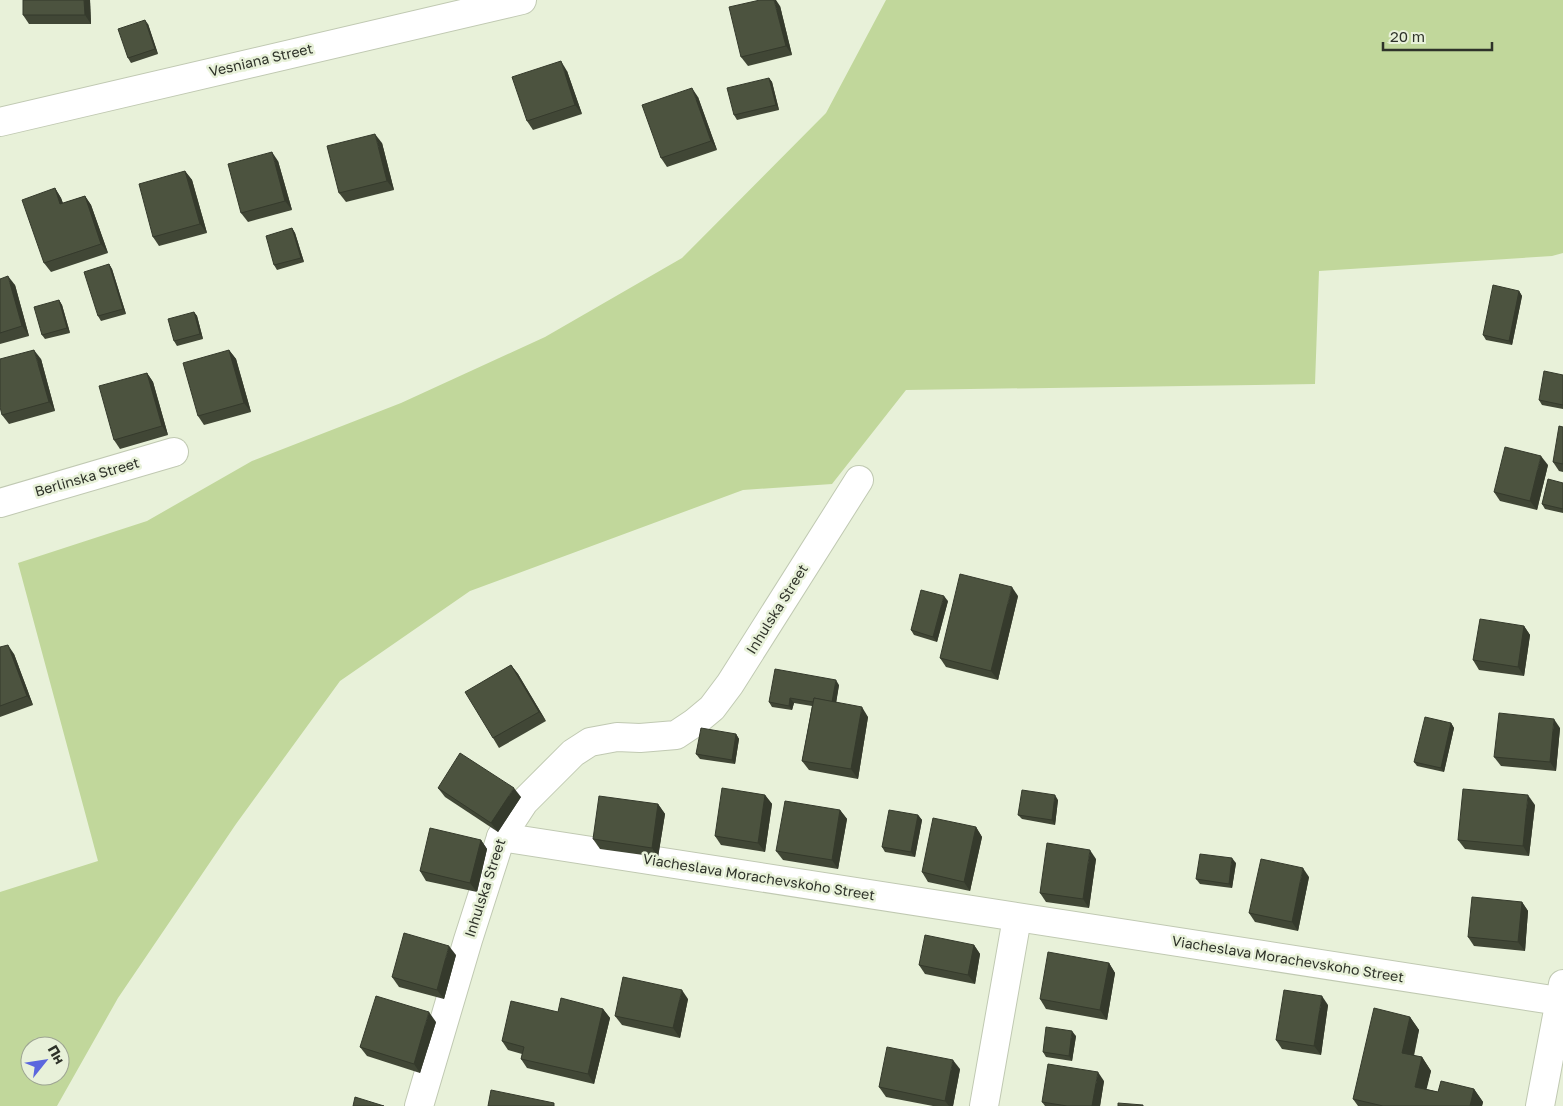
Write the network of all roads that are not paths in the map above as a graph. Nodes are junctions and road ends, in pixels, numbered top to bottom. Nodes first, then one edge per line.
1 (522, 0) edge
2 (0, 122) edge
3 (174, 452) dead end
4 (859, 480) dead end
5 (0, 503) edge
6 (501, 837) junction
7 (1017, 918) junction
8 (1561, 991) edge
9 (419, 1106) edge
10 (984, 1106) edge
11 (1540, 1106) edge

1 - 2 street, Vesniana Street
3 - 5 street, Berlinska Street
4 - 6 street, Inhulska Street
6 - 7 street, Viacheslava Morachevskoho Street
6 - 9 street, Inhulska Street
7 - 8 street, Viacheslava Morachevskoho Street
7 - 10 street
8 - 11 street

